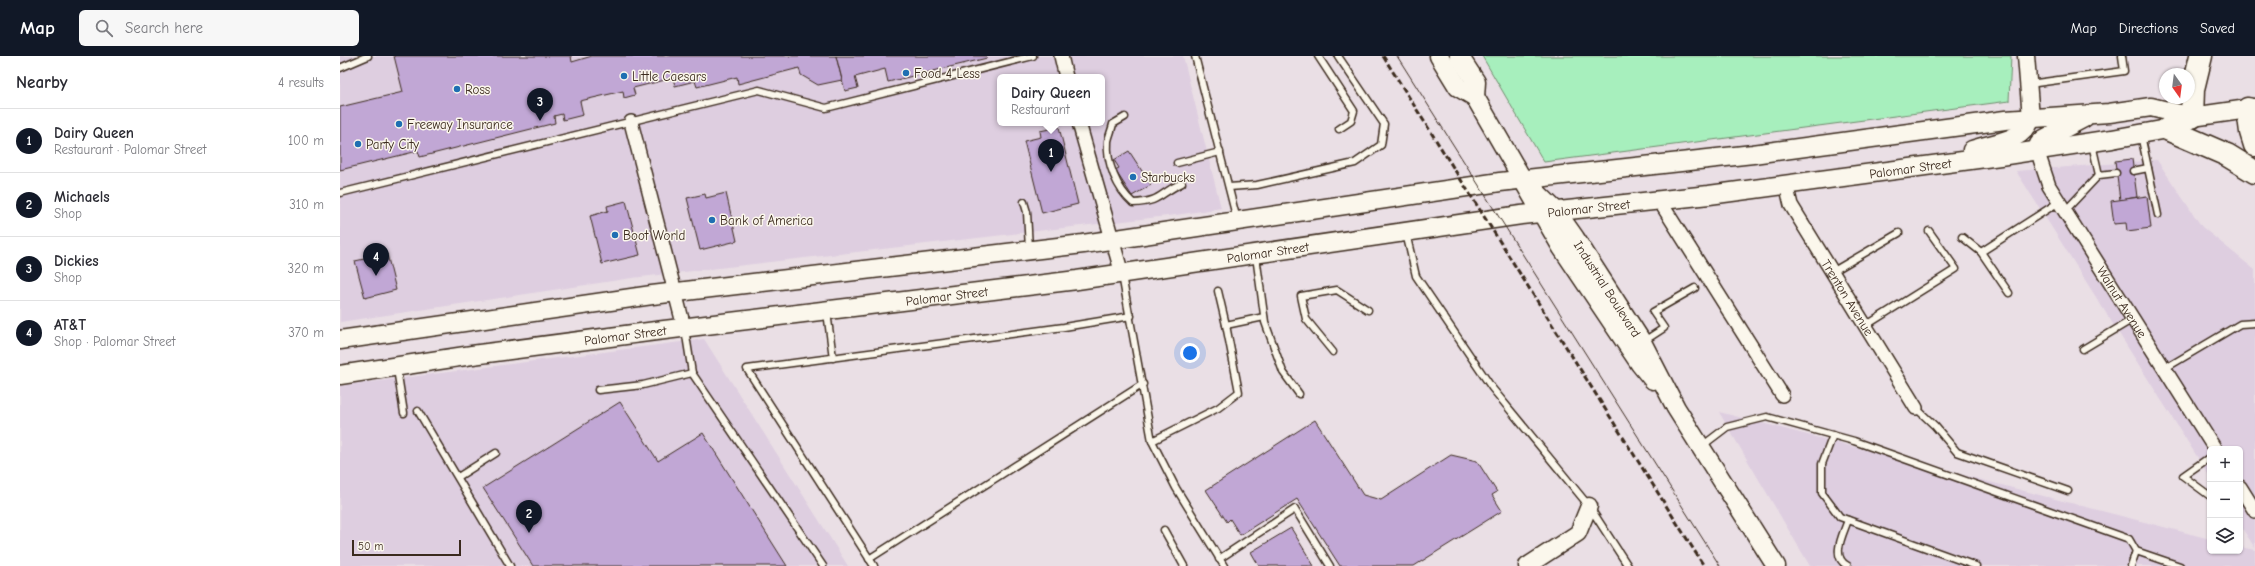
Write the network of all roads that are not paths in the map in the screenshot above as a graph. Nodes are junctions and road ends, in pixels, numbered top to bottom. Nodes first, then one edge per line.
1 (368, 56) edge
2 (1033, 56) edge
3 (1061, 56) edge
4 (1195, 56) edge
5 (1318, 56) edge
6 (1338, 56) edge
7 (1439, 56) edge
8 (1459, 56) edge
9 (2026, 56) edge
10 (2122, 56) edge
11 (2201, 56) edge
12 (340, 68) edge
13 (1065, 74) edge
14 (2027, 84) junction
15 (1475, 97) junction
16 (2252, 108) edge
17 (2092, 114) junction
18 (1125, 117) dead end
19 (2192, 117) junction
20 (2031, 118) junction
21 (631, 122) junction
22 (1080, 126) edge
23 (1339, 129) dead end
24 (2167, 129) junction
25 (2141, 133) junction
26 (2092, 142) junction
27 (2255, 145) edge
28 (2037, 150) junction
29 (1220, 152) junction
30 (1177, 163) dead end
31 (1932, 165) junction
32 (2148, 168) junction
33 (2134, 171) dead end
34 (2255, 172) edge
35 (2116, 173) dead end
36 (2098, 176) junction
37 (1524, 180) junction
38 (1182, 183) dead end
39 (1786, 184) junction
40 (1229, 187) junction
41 (340, 193) edge
42 (1659, 200) junction
43 (1024, 202) dead end
44 (2062, 206) junction
45 (1548, 212) junction
46 (2158, 215) dead end
47 (1238, 221) junction
48 (1929, 231) dead end
49 (1406, 233) junction
50 (1899, 233) dead end
51 (1962, 237) dead end
52 (1112, 239) junction
53 (1029, 250) junction
54 (1981, 252) junction
55 (1256, 254) junction
56 (1832, 272) junction
57 (1122, 274) junction
58 (1695, 288) dead end
59 (1218, 290) dead end
60 (676, 293) junction
61 (2009, 293) dead end
62 (826, 310) junction
63 (1368, 310) dead end
64 (1131, 316) junction
65 (1264, 317) junction
66 (2133, 319) junction
67 (2255, 323) edge
68 (1226, 325) junction
69 (1865, 326) junction
70 (684, 327) junction
71 (340, 340) edge
72 (1642, 342) junction
73 (2083, 349) dead end
74 (1333, 352) dead end
75 (833, 358) junction
76 (396, 366) junction
77 (2164, 369) junction
78 (692, 373) junction
79 (340, 375) edge
80 (1143, 384) junction
81 (598, 390) dead end
82 (1299, 394) dead end
83 (1782, 395) dead end
84 (1676, 408) junction
85 (1916, 408) joint
86 (418, 411) dead end
87 (404, 413) dead end
88 (1833, 435) junction
89 (1152, 441) junction
90 (2213, 446) edge
91 (1701, 447) junction
92 (496, 453) dead end
93 (2207, 459) edge
94 (458, 477) junction
95 (2068, 491) dead end
96 (2243, 492) edge
97 (2207, 494) edge
98 (1589, 506) junction
99 (2255, 511) edge
100 (1848, 520) junction
101 (1164, 530) dead end
102 (2136, 551) junction
103 (869, 559) junction
104 (1219, 559) junction
105 (510, 566) edge
106 (823, 566) edge
107 (874, 566) edge
108 (1184, 566) edge
109 (1224, 566) edge
110 (1330, 566) edge
111 (1527, 566) edge
112 (1628, 566) edge
113 (1776, 566) edge
114 (1848, 566) edge
115 (1976, 566) edge
116 (2131, 566) edge
117 (2180, 566) edge

1 - 12 lane
2 - 21 lane
3 - 13 street
4 - 29 lane
5 - 23 lane
6 - 40 lane
7 - 15 main road, Industrial Boulevard
8 - 15 main road, Industrial Boulevard
9 - 14 street
10 - 14 lane
11 - 19 highway
14 - 20 street
15 - 37 main road, Industrial Boulevard
16 - 19 main road, Palomar Street
16 - 27 highway
17 - 19 main road, Palomar Street
17 - 20 main road, Palomar Street
17 - 28 main road
18 - 38 lane
19 - 24 main road, Palomar Street
20 - 31 main road
20 - 37 main road, Palomar Street
21 - 41 lane
21 - 60 street
22 - 52 street
24 - 25 main road, Palomar Street
24 - 34 highway
25 - 26 main road, Palomar Street
25 - 32 lane
26 - 28 main road, Palomar Street
26 - 36 lane
28 - 31 main road, Palomar Street
28 - 44 street, Walnut Avenue
29 - 30 lane
29 - 40 lane
31 - 39 main road, Palomar Street
32 - 33 lane
32 - 46 lane
35 - 36 lane
36 - 44 lane
37 - 45 main road, Industrial Boulevard
37 - 47 main road, Palomar Street
39 - 42 main road, Palomar Street
39 - 56 street, Trenton Avenue
40 - 47 lane
42 - 45 main road, Palomar Street
42 - 83 street
43 - 53 lane
44 - 54 lane
44 - 66 street, Walnut Avenue
45 - 49 main road, Palomar Street
45 - 72 main road, Industrial Boulevard
45 - 84 main road, Industrial Boulevard
47 - 52 main road, Palomar Street
48 - 69 lane
49 - 55 main road, Palomar Street
49 - 98 lane
50 - 56 lane
51 - 54 lane
52 - 53 main road, Palomar Street
52 - 57 street
53 - 60 main road, Palomar Street
54 - 61 lane
55 - 57 main road, Palomar Street
55 - 65 lane
56 - 69 street, Trenton Avenue
57 - 62 main road, Palomar Street
57 - 64 lane
58 - 72 lane
59 - 68 lane
60 - 70 street
60 - 71 main road, Palomar Street
62 - 70 main road, Palomar Street
62 - 75 lane
63 - 74 lane
64 - 75 lane
64 - 80 lane
65 - 68 lane
65 - 82 lane
66 - 73 lane
66 - 77 street, Walnut Avenue
67 - 77 lane
68 - 89 lane
69 - 85 street, Trenton Avenue
70 - 76 main road, Palomar Street
70 - 78 lane
72 - 84 main road, Industrial Boulevard
75 - 103 lane
76 - 79 main road, Palomar Street
76 - 87 lane
77 - 90 street, Walnut Avenue
78 - 81 lane
78 - 106 lane
80 - 89 lane
80 - 103 lane
84 - 91 main road, Industrial Boulevard
85 - 95 lane
86 - 94 lane
88 - 91 lane
88 - 100 lane
88 - 102 lane
89 - 104 lane
91 - 113 main road, Industrial Boulevard
92 - 94 lane
93 - 97 lane
94 - 105 lane
96 - 99 street
98 - 111 street
98 - 112 lane
100 - 114 lane
100 - 115 lane
101 - 108 lane
102 - 116 lane
102 - 117 lane
103 - 107 lane
104 - 109 lane
104 - 110 lane

